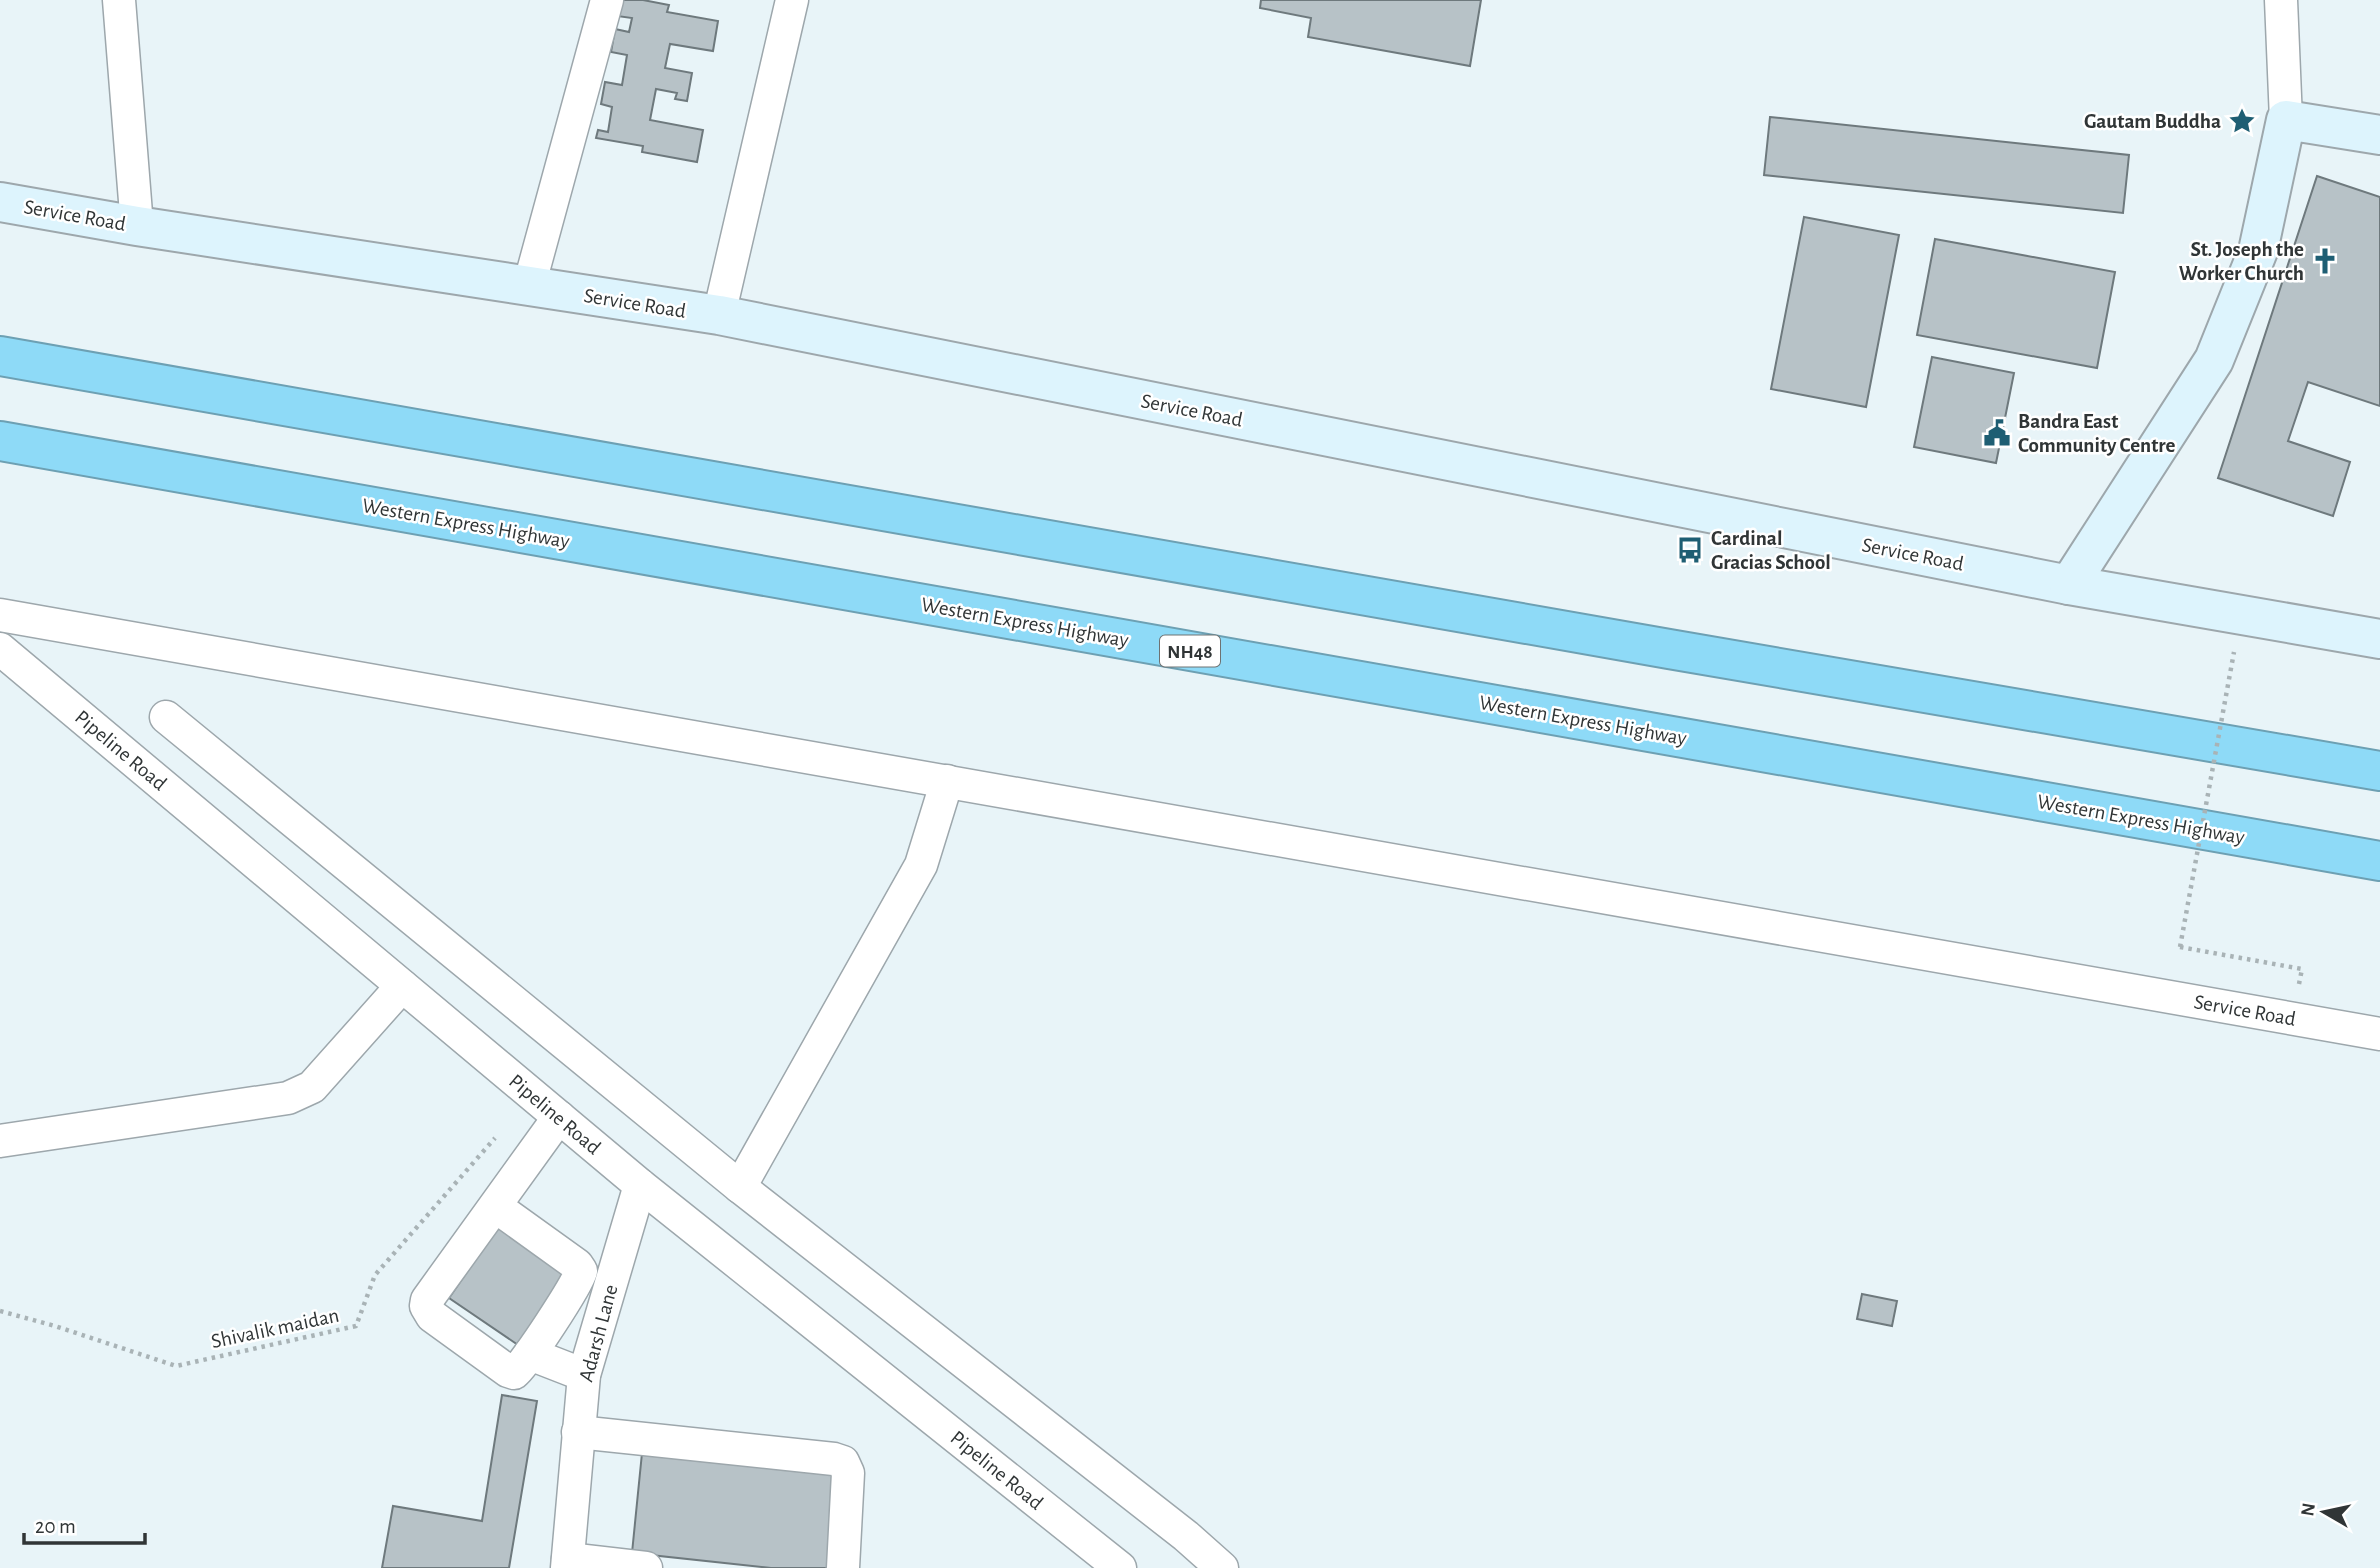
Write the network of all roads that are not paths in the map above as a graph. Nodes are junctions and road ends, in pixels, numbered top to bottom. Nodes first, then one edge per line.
1 (119, 0) edge
2 (607, 0) edge
3 (792, 0) edge
4 (2281, 0) edge
5 (2286, 120) junction
6 (2380, 135) edge
7 (0, 202) edge
8 (137, 226) junction
9 (529, 286) junction
10 (719, 315) junction
11 (0, 356) edge
12 (0, 441) edge
13 (2069, 585) junction
14 (0, 615) edge
15 (2380, 639) edge
16 (0, 649) edge
17 (166, 717) dead end
18 (2380, 771) edge
19 (947, 782) junction
20 (2380, 861) edge
21 (401, 986) junction
22 (2380, 1034) edge
23 (559, 1117) junction
24 (0, 1141) edge
25 (640, 1185) junction
26 (740, 1187) junction
27 (495, 1206) junction
28 (530, 1354) junction
29 (584, 1375) junction
30 (578, 1432) junction
31 (568, 1564) edge
32 (646, 1568) edge
33 (843, 1568) edge
34 (1120, 1568) edge
35 (1222, 1568) edge

1 - 8 street
2 - 9 street
3 - 10 street
4 - 5 street
5 - 6 street
5 - 13 street
7 - 8 street, Service Road
8 - 9 street, Service Road
9 - 10 street, Service Road
10 - 13 street, Service Road
11 - 18 highway
12 - 20 highway, Western Express Highway / NH48
13 - 15 street, Service Road
14 - 19 street, Service Road
16 - 21 street, Pipeline Road
17 - 26 street
19 - 22 street, Service Road
19 - 26 street
21 - 23 street, Pipeline Road
21 - 24 street
23 - 25 street, Pipeline Road
23 - 27 street
25 - 29 street, Adarsh Lane
25 - 34 street, Pipeline Road
26 - 35 street
27 - 28 street
27 - 28 street
28 - 29 street
29 - 30 street, Adarsh Lane
30 - 31 street, Adarsh Lane
30 - 33 street
31 - 32 street

